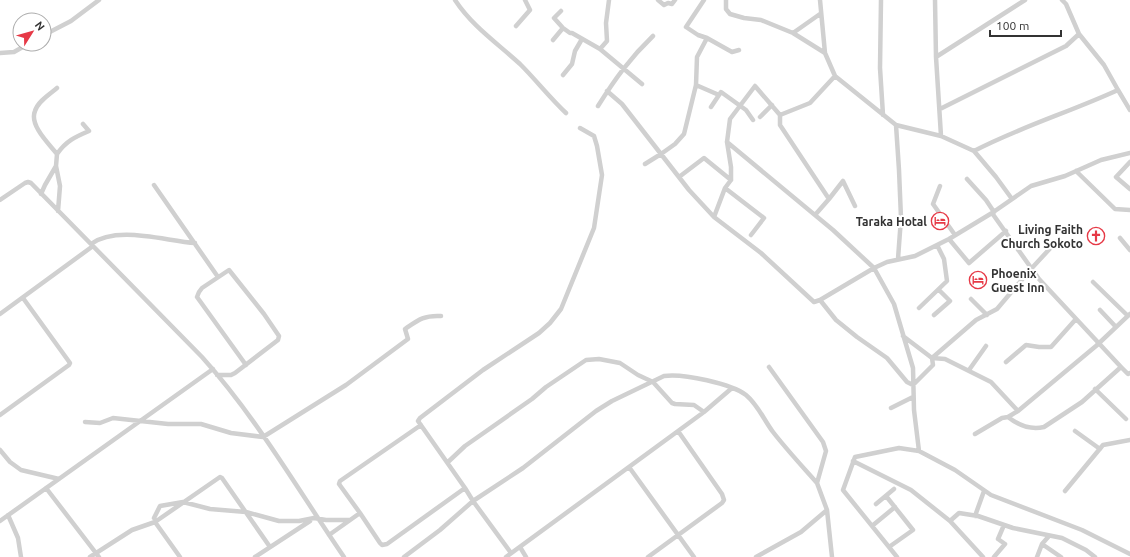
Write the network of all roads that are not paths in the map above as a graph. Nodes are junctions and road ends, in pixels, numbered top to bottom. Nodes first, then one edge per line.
1 (99, 0) edge
2 (455, 0) edge
3 (524, 0) edge
4 (609, 0) edge
5 (658, 0) edge
6 (675, 0) edge
7 (704, 0) edge
8 (726, 0) edge
9 (820, 0) edge
10 (881, 0) edge
11 (935, 0) edge
12 (1025, 0) edge
13 (1062, 0) edge
14 (561, 11) dead end
15 (820, 14) junction
16 (516, 26) dead end
17 (563, 28) junction
18 (52, 31) edge
19 (793, 33) junction
20 (1079, 34) junction
21 (653, 36) dead end
22 (707, 38) junction
23 (582, 39) junction
24 (553, 40) dead end
25 (600, 49) junction
26 (739, 50) dead end
27 (14, 52) edge
28 (0, 53) edge
29 (824, 53) junction
30 (936, 57) junction
31 (622, 69) junction
32 (563, 75) dead end
33 (835, 76) junction
34 (642, 84) dead end
35 (696, 85) junction
36 (57, 88) dead end
37 (1118, 90) junction
38 (607, 91) junction
39 (720, 95) junction
40 (772, 105) junction
41 (598, 106) dead end
42 (711, 106) dead end
43 (740, 106) junction
44 (940, 109) junction
45 (1130, 110) edge
46 (566, 113) dead end
47 (780, 115) junction
48 (883, 115) junction
49 (760, 117) dead end
50 (753, 120) dead end
51 (83, 124) dead end
52 (896, 125) junction
53 (580, 128) dead end
54 (941, 136) junction
55 (727, 142) junction
56 (974, 151) junction
57 (1130, 153) edge
58 (57, 154) junction
59 (661, 154) junction
60 (1130, 162) edge
61 (645, 164) dead end
62 (56, 166) junction
63 (1076, 171) junction
64 (679, 177) junction
65 (967, 179) dead end
66 (731, 180) junction
67 (154, 185) dead end
68 (940, 186) dead end
69 (725, 188) junction
70 (1130, 189) edge
71 (41, 194) junction
72 (1012, 198) junction
73 (829, 199) junction
74 (0, 200) edge
75 (855, 206) dead end
76 (1130, 210) edge
77 (58, 211) junction
78 (993, 212) junction
79 (815, 215) junction
80 (714, 217) junction
81 (1006, 231) junction
82 (751, 235) dead end
83 (955, 235) junction
84 (1120, 238) dead end
85 (949, 239) junction
86 (1056, 242) dead end
87 (195, 243) junction
88 (92, 245) junction
89 (937, 245) junction
90 (1130, 250) edge
91 (898, 259) junction
92 (874, 268) junction
93 (1031, 269) junction
94 (218, 276) junction
95 (1093, 282) dead end
96 (939, 290) junction
97 (23, 298) junction
98 (972, 299) dead end
99 (820, 300) junction
100 (919, 308) dead end
101 (1100, 310) dead end
102 (0, 314) edge
103 (934, 315) dead end
104 (987, 315) junction
105 (1129, 315) edge
106 (441, 316) dead end
107 (1076, 319) junction
108 (1116, 327) junction
109 (903, 336) junction
110 (1099, 343) junction
111 (986, 346) dead end
112 (932, 358) junction
113 (1006, 362) dead end
114 (246, 365) junction
115 (769, 367) dead end
116 (1121, 367) junction
117 (213, 369) junction
118 (969, 370) junction
119 (1130, 373) edge
120 (217, 375) junction
121 (652, 382) junction
122 (913, 385) junction
123 (732, 388) junction
124 (1095, 389) junction
125 (913, 397) junction
126 (891, 408) dead end
127 (1018, 411) junction
128 (704, 412) junction
129 (0, 415) edge
130 (1008, 417) junction
131 (1126, 419) dead end
132 (140, 421) junction
133 (85, 422) dead end
134 (421, 425) junction
135 (678, 431) junction
136 (1075, 431) dead end
137 (975, 434) dead end
138 (263, 437) junction
139 (1130, 440) edge
140 (1100, 449) junction
141 (0, 450) edge
142 (919, 451) junction
143 (853, 461) junction
144 (448, 462) junction
145 (628, 467) junction
146 (58, 479) junction
147 (817, 482) junction
148 (46, 488) junction
149 (465, 488) junction
150 (894, 489) dead end
151 (984, 491) junction
152 (1065, 491) dead end
153 (886, 496) junction
154 (473, 501) junction
155 (183, 502) junction
156 (876, 504) dead end
157 (895, 508) junction
158 (827, 510) junction
159 (246, 512) junction
160 (360, 513) junction
161 (8, 515) junction
162 (975, 516) junction
163 (316, 518) junction
164 (154, 520) junction
165 (350, 520) junction
166 (0, 521) edge
167 (950, 521) junction
168 (1004, 525) junction
169 (872, 526) junction
170 (329, 535) junction
171 (678, 535) junction
172 (1049, 536) junction
173 (1042, 544) junction
174 (270, 547) junction
175 (520, 547) junction
176 (889, 547) junction
177 (511, 553) junction
178 (1130, 554) edge
179 (97, 555) edge
180 (21, 557) edge
181 (90, 557) edge
182 (180, 557) edge
183 (255, 557) edge
184 (344, 557) edge
185 (404, 557) edge
186 (506, 557) edge
187 (526, 557) edge
188 (648, 557) edge
189 (694, 557) edge
190 (756, 557) edge
191 (832, 557) edge
192 (897, 557) edge
193 (983, 557) edge
194 (994, 557) edge
195 (1037, 557) edge
196 (1061, 557) edge
197 (1095, 557) edge

1 - 18 street
2 - 46 street
3 - 16 street
4 - 25 street
5 - 6 street
7 - 22 street
8 - 19 street
9 - 15 street
10 - 48 street
11 - 30 street
12 - 30 street
13 - 20 street
14 - 17 street
15 - 19 street
15 - 29 street
17 - 23 street
17 - 24 street
19 - 29 street
20 - 37 street
20 - 44 street
21 - 31 street
22 - 26 street
22 - 35 street
23 - 25 street
23 - 32 street
25 - 31 street
27 - 28 street
29 - 33 street
30 - 44 street
31 - 34 street
31 - 38 street
33 - 47 street
33 - 48 street
35 - 39 street
35 - 59 street
36 - 58 street
37 - 45 street
37 - 56 street
38 - 41 street
38 - 59 street
39 - 42 street
39 - 43 street
40 - 43 street
40 - 47 street
40 - 49 street
43 - 50 street
43 - 55 street
44 - 54 street
47 - 73 street
48 - 52 street
51 - 58 street
52 - 54 street
52 - 91 street
53 - 134 street
54 - 56 street
55 - 66 street
55 - 79 street
56 - 72 street
57 - 63 street
58 - 62 street
59 - 61 street
59 - 64 street
60 - 70 street
62 - 71 street
62 - 77 street
63 - 72 street
63 - 76 street
64 - 66 street
64 - 80 street
65 - 78 street
66 - 69 street
67 - 87 street
68 - 83 street
69 - 80 street
69 - 82 street
71 - 74 street
71 - 77 street
72 - 78 street
73 - 75 street
73 - 79 street
77 - 88 street
78 - 81 street
78 - 83 street
79 - 92 street
80 - 99 street
81 - 85 street
81 - 93 street
83 - 85 street
84 - 90 street
85 - 89 street
86 - 93 street
87 - 88 street
87 - 94 street
88 - 97 street
88 - 117 street
89 - 91 street
89 - 96 street
91 - 92 street
92 - 99 street
92 - 109 street
93 - 104 street
93 - 107 street
94 - 114 street
94 - 114 street
95 - 105 street
96 - 100 street
96 - 103 street
97 - 102 street
97 - 129 street
98 - 104 street
99 - 122 street
101 - 108 street
104 - 112 street
105 - 108 street
106 - 138 street
107 - 110 street
107 - 113 street
108 - 110 street
109 - 112 street
109 - 122 street
110 - 116 street
110 - 127 street
111 - 118 street
112 - 118 street
112 - 122 street
114 - 120 street
115 - 147 street
116 - 119 street
116 - 124 street
117 - 120 street
117 - 132 street
118 - 127 street
120 - 138 street
121 - 123 street
121 - 128 street
121 - 144 street
121 - 154 street
122 - 125 street
123 - 128 street
123 - 147 street
124 - 130 street
124 - 131 street
125 - 126 street
125 - 142 street
127 - 130 street
128 - 135 street
130 - 137 street
132 - 133 street
132 - 138 street
132 - 146 street
134 - 144 street
134 - 160 street
135 - 145 street
135 - 171 street
136 - 140 street
138 - 163 street
139 - 140 street
140 - 152 street
141 - 146 street
142 - 143 street
142 - 151 street
143 - 167 street
143 - 169 street
144 - 149 street
145 - 171 street
145 - 175 street
146 - 148 street
147 - 158 street
148 - 161 street
148 - 179 street
149 - 154 street
149 - 160 street
150 - 153 street
151 - 162 street
151 - 178 street
153 - 156 street
153 - 157 street
154 - 177 street
154 - 185 street
155 - 159 street
155 - 159 street
155 - 164 street
155 - 164 street
157 - 169 street
157 - 176 street
158 - 190 street
158 - 191 street
159 - 163 street
159 - 174 street
160 - 165 street
161 - 166 street
161 - 180 street
162 - 167 street
162 - 168 street
163 - 165 street
163 - 170 street
163 - 174 street
164 - 179 street
164 - 182 street
165 - 170 street
167 - 193 street
168 - 172 street
168 - 194 street
169 - 176 street
170 - 184 street
171 - 188 street
171 - 189 street
172 - 173 street
172 - 197 street
173 - 195 street
173 - 196 street
174 - 183 street
175 - 177 street
175 - 187 street
176 - 192 street
177 - 186 street
179 - 181 street

